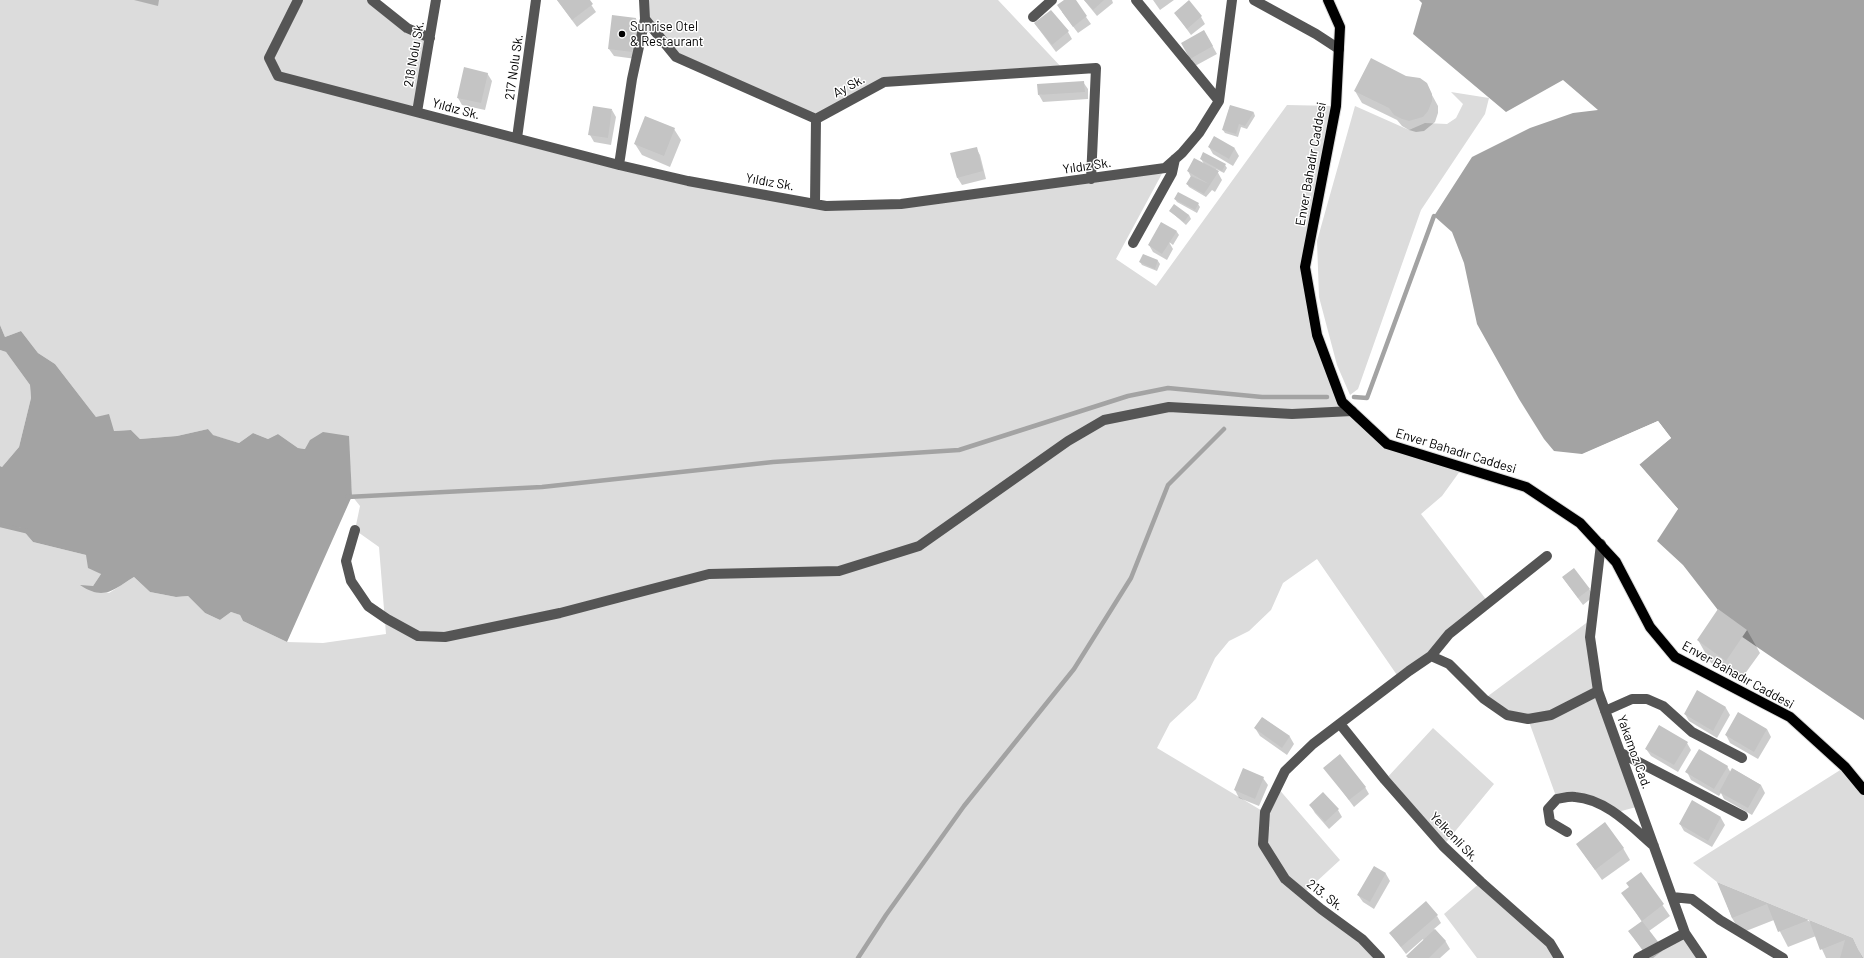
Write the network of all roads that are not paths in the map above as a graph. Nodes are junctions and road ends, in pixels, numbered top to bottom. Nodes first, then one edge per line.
1 (298, 0) edge
2 (372, 0) edge
3 (436, 0) edge
4 (536, 0) edge
5 (644, 0) edge
6 (1052, 0) edge
7 (1136, 0) edge
8 (1232, 0) edge
9 (1254, 0) edge
10 (1328, 0) edge
11 (1034, 17) dead end
12 (645, 19) junction
13 (430, 38) junction
14 (1339, 49) junction
15 (1219, 102) junction
16 (417, 112) junction
17 (816, 119) junction
18 (517, 138) junction
19 (1175, 159) junction
20 (619, 165) junction
21 (1091, 179) junction
22 (815, 204) junction
23 (1133, 243) dead end
24 (1352, 411) junction
25 (355, 530) dead end
26 (1601, 544) junction
27 (1547, 556) dead end
28 (1431, 656) junction
29 (1598, 691) junction
30 (1606, 711) junction
31 (1340, 724) junction
32 (1621, 753) junction
33 (1742, 758) dead end
34 (1864, 790) edge
35 (1743, 816) dead end
36 (1567, 832) dead end
37 (1654, 846) junction
38 (1672, 897) junction
39 (1685, 933) junction
40 (1380, 958) edge
41 (1559, 958) edge
42 (1638, 958) edge
43 (1702, 958) edge
44 (1782, 958) edge

1 - 16 street, Yıldız Sk.
2 - 13 street
3 - 13 street, 218 Nolu Sk.
4 - 18 street, 217 Nolu Sk.
5 - 12 street
6 - 11 street
7 - 15 street
8 - 15 street, Yıldız Sk.
9 - 14 street
10 - 14 main road, Enver Bahadır Caddesi
12 - 17 street
12 - 20 street
13 - 16 street, 218 Nolu Sk.
14 - 24 main road, Enver Bahadır Caddesi
15 - 19 street, Yıldız Sk.
16 - 18 street, Yıldız Sk.
17 - 21 street, Ay Sk.
17 - 22 street
18 - 20 street, Yıldız Sk.
19 - 21 street, Yıldız Sk.
19 - 23 street
20 - 22 street, Yıldız Sk.
21 - 22 street, Yıldız Sk.
24 - 25 street
24 - 26 main road, Enver Bahadır Caddesi
26 - 29 street, Yakamoz Cad.
26 - 34 main road, Enver Bahadır Caddesi
27 - 28 street
28 - 29 street
28 - 31 street
29 - 30 street, Yakamoz Cad.
30 - 32 street, Yakamoz Cad.
30 - 33 street
31 - 40 street, 213. Sk.
31 - 41 street, Yelkenli Sk.
32 - 35 street
32 - 37 street, Yakamoz Cad.
36 - 37 street
37 - 38 street, Yakamoz Cad.
38 - 39 street, Yakamoz Cad.
38 - 44 street
39 - 42 street
39 - 43 street, Yakamoz Cad.

